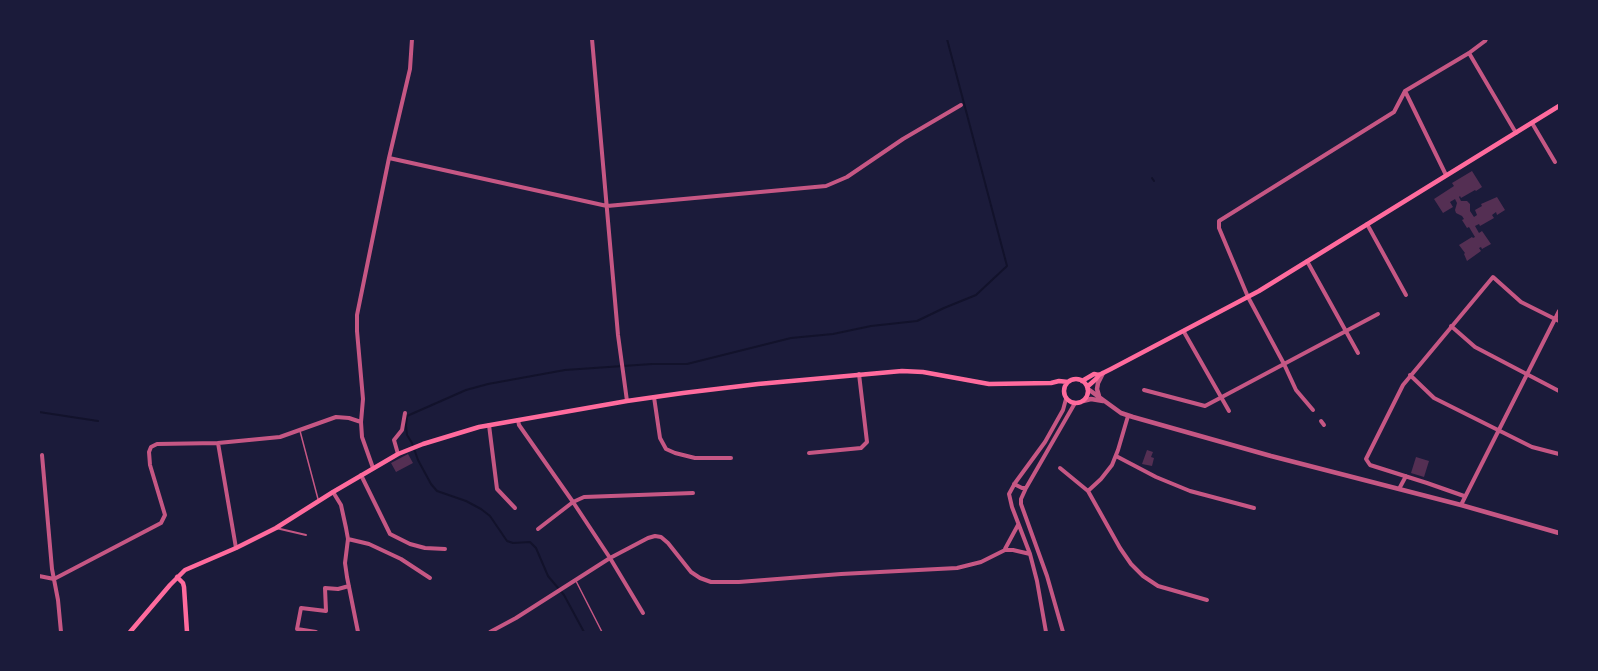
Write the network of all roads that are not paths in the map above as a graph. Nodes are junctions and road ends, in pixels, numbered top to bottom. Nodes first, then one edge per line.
1 (412, 39) edge
2 (592, 39) edge
3 (1486, 39) edge
4 (1469, 53) junction
5 (1405, 91) junction
6 (961, 105) dead end
7 (1559, 106) edge
8 (1532, 123) junction
9 (1516, 133) junction
10 (388, 158) junction
11 (1555, 162) dead end
12 (1446, 175) junction
13 (607, 206) junction
14 (1367, 224) junction
15 (1307, 261) junction
16 (1406, 296) dead end
17 (1248, 297) junction
18 (1559, 311) edge
19 (1378, 314) dead end
20 (1557, 320) edge
21 (1451, 326) junction
22 (1346, 331) junction
23 (1184, 332) junction
24 (1358, 353) dead end
25 (1284, 364) junction
26 (859, 374) junction
27 (1101, 374) junction
28 (1526, 374) junction
29 (1410, 375) junction
30 (1082, 381) junction
31 (1068, 382) junction
32 (1051, 383) junction
33 (1087, 388) junction
34 (1144, 390) dead end
35 (1559, 390) edge
36 (1064, 392) junction
37 (1099, 396) junction
38 (654, 397) junction
39 (1221, 398) junction
40 (1066, 399) junction
41 (627, 401) junction
42 (1083, 401) junction
43 (1103, 401) junction
44 (1075, 403) junction
45 (1313, 410) dead end
46 (1229, 411) dead end
47 (405, 413) dead end
48 (1128, 416) junction
49 (518, 420) junction
50 (361, 422) junction
51 (489, 425) junction
52 (1498, 429) junction
53 (300, 430) junction
54 (218, 443) junction
55 (1041, 448) junction
56 (809, 453) dead end
57 (398, 454) junction
58 (1045, 454) junction
59 (1559, 454) edge
60 (42, 455) dead end
61 (1116, 456) junction
62 (731, 458) dead end
63 (373, 468) junction
64 (1060, 468) dead end
65 (1021, 474) junction
66 (362, 475) junction
67 (1033, 476) junction
68 (1406, 476) junction
69 (1014, 484) junction
70 (1026, 488) junction
71 (1399, 489) junction
72 (1088, 491) junction
73 (333, 492) junction
74 (693, 492) dead end
75 (1464, 496) junction
76 (318, 502) junction
77 (573, 502) junction
78 (1461, 505) junction
79 (515, 508) dead end
80 (1254, 508) dead end
81 (1018, 525) junction
82 (276, 528) junction
83 (538, 530) dead end
84 (1559, 533) edge
85 (306, 535) dead end
86 (348, 539) junction
87 (236, 548) junction
88 (446, 549) dead end
89 (1005, 550) junction
90 (1030, 554) junction
91 (610, 558) junction
92 (39, 576) edge
93 (177, 577) junction
94 (430, 578) dead end
95 (54, 579) junction
96 (575, 580) junction
97 (350, 586) junction
98 (1207, 600) dead end
99 (643, 613) dead end
100 (61, 632) edge
101 (129, 632) edge
102 (187, 632) edge
103 (316, 632) edge
104 (358, 632) edge
105 (492, 632) edge
106 (603, 632) edge
107 (1046, 632) edge
108 (1063, 632) edge

1 - 10 street
2 - 13 street
3 - 4 street
4 - 5 street
4 - 9 street
5 - 12 street
5 - 17 street
6 - 13 street
7 - 8 main road
8 - 9 main road
8 - 11 street
9 - 12 main road
10 - 13 street
10 - 50 street
12 - 14 main road
13 - 41 street
14 - 15 main road
14 - 16 street
15 - 17 main road
15 - 22 street
17 - 23 main road
17 - 25 street
18 - 20 street
19 - 22 street
20 - 21 street
20 - 28 street
21 - 28 street
21 - 29 street
22 - 24 street
22 - 25 street
23 - 27 main road
23 - 39 street
25 - 39 street
25 - 45 street
26 - 32 main road
26 - 38 main road
26 - 56 street
27 - 30 main road
27 - 33 main road
27 - 37 street
28 - 35 street
28 - 52 street
29 - 52 street
29 - 68 street
30 - 31 main road
30 - 33 main road
31 - 32 main road
31 - 36 main road
32 - 36 main road
33 - 37 street
33 - 42 main road
34 - 39 street
36 - 40 main road
37 - 43 street
38 - 41 main road
38 - 62 street
39 - 46 street
40 - 44 main road
40 - 55 street
41 - 49 main road
42 - 43 street
42 - 44 main road
43 - 48 street
44 - 58 street
47 - 57 street
48 - 61 street
48 - 71 street
49 - 51 main road
49 - 77 street
50 - 53 street
50 - 63 street
51 - 57 main road
51 - 79 street
52 - 59 street
52 - 75 street
53 - 54 street
53 - 76 lane
54 - 87 street
54 - 95 street
55 - 58 street
55 - 65 street
57 - 63 main road
58 - 67 street
60 - 95 street
61 - 72 street
61 - 80 street
63 - 66 main road
64 - 72 street
65 - 67 street
65 - 69 street
66 - 73 main road
66 - 88 street
67 - 70 street
68 - 71 street
68 - 75 street
69 - 70 street
69 - 81 street
70 - 108 street
71 - 78 street
72 - 98 street
73 - 76 main road
73 - 86 street
74 - 77 street
75 - 78 street
76 - 82 main road
77 - 83 street
77 - 91 street
78 - 84 street
81 - 89 street
81 - 90 street
82 - 85 street
82 - 87 main road
86 - 94 street
86 - 97 street
87 - 93 main road
89 - 90 street
89 - 91 street
90 - 107 street
91 - 96 street
91 - 99 street
92 - 95 street
93 - 101 main road
93 - 102 main road
95 - 100 street
96 - 105 street
96 - 106 lane
97 - 103 street
97 - 104 street

